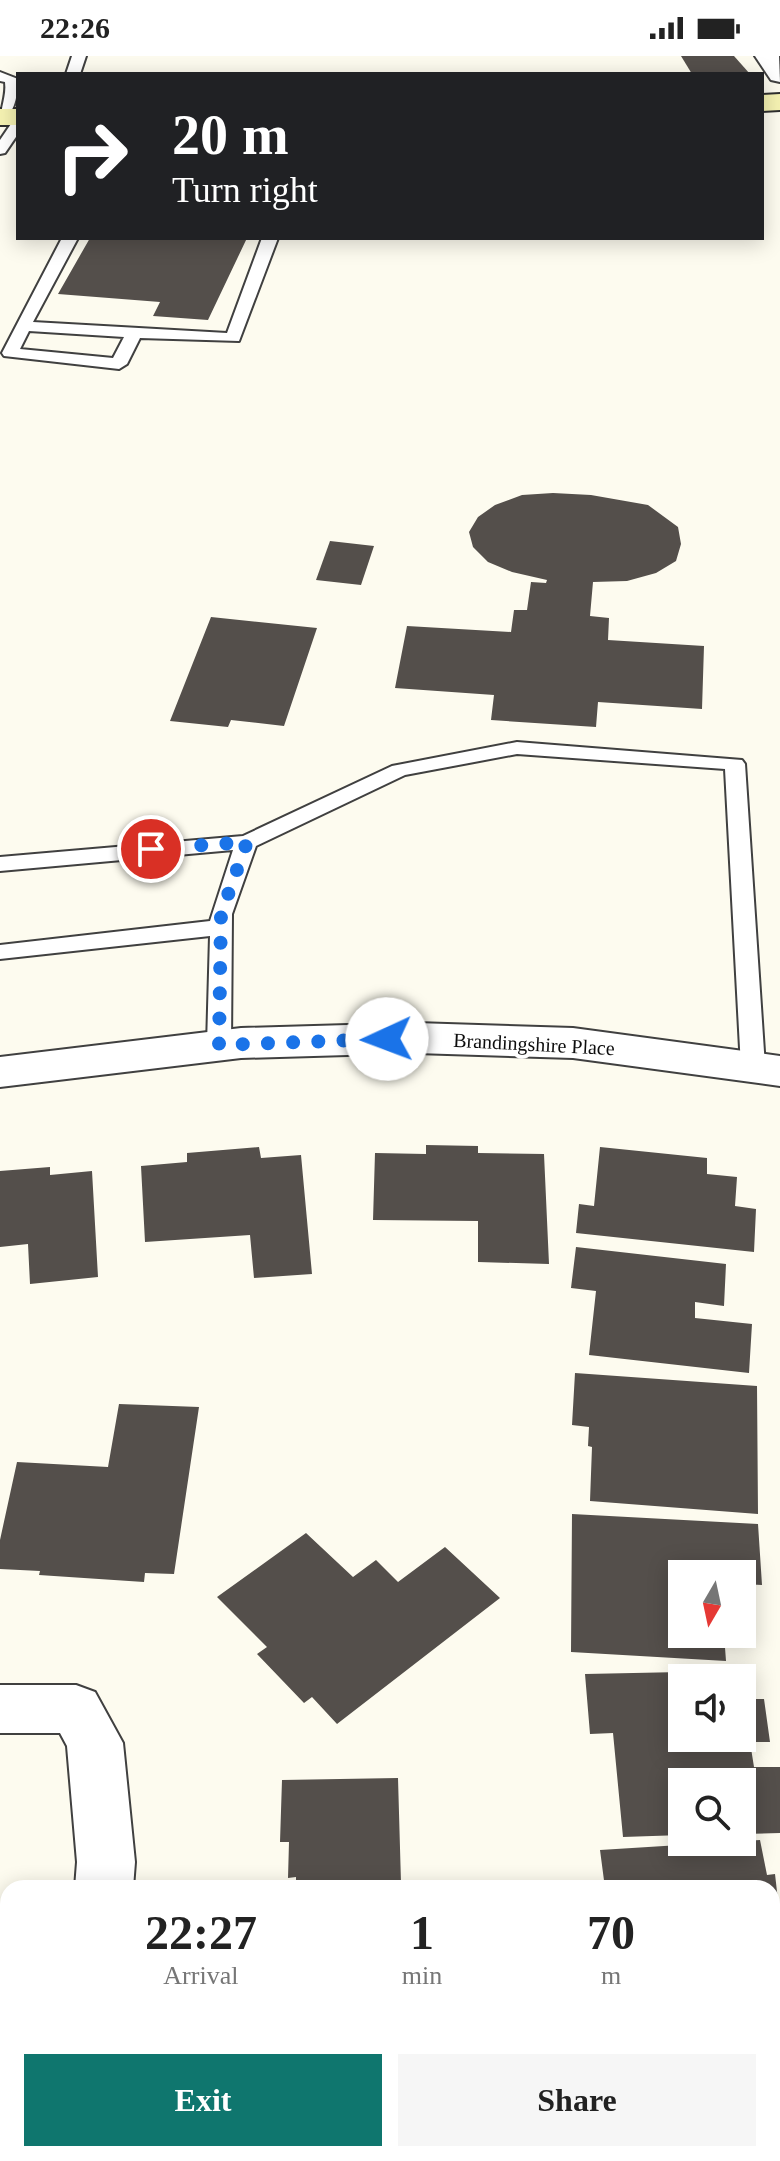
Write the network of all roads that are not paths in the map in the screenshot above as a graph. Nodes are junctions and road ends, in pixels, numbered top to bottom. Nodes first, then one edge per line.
1 (767, 56) edge
2 (780, 75) edge
3 (0, 76) edge
4 (9, 119) edge
5 (0, 150) edge
6 (69, 240) edge
7 (269, 240) edge
8 (23, 326) junction
9 (134, 332) junction
10 (247, 842) junction
11 (0, 864) edge
12 (222, 927) junction
13 (0, 952) edge
14 (219, 1045) junction
15 (766, 1069) edge
16 (0, 1072) edge
17 (0, 1709) edge
18 (105, 1880) edge

1 - 2 street
3 - 4 lane
4 - 5 lane
6 - 8 lane
7 - 9 lane
8 - 9 lane
8 - 9 lane
10 - 11 lane
10 - 12 lane
10 - 15 lane
12 - 13 lane
12 - 14 lane
14 - 15 street, Brandingshire Place
14 - 16 street, Brandingshire Place
17 - 18 street

